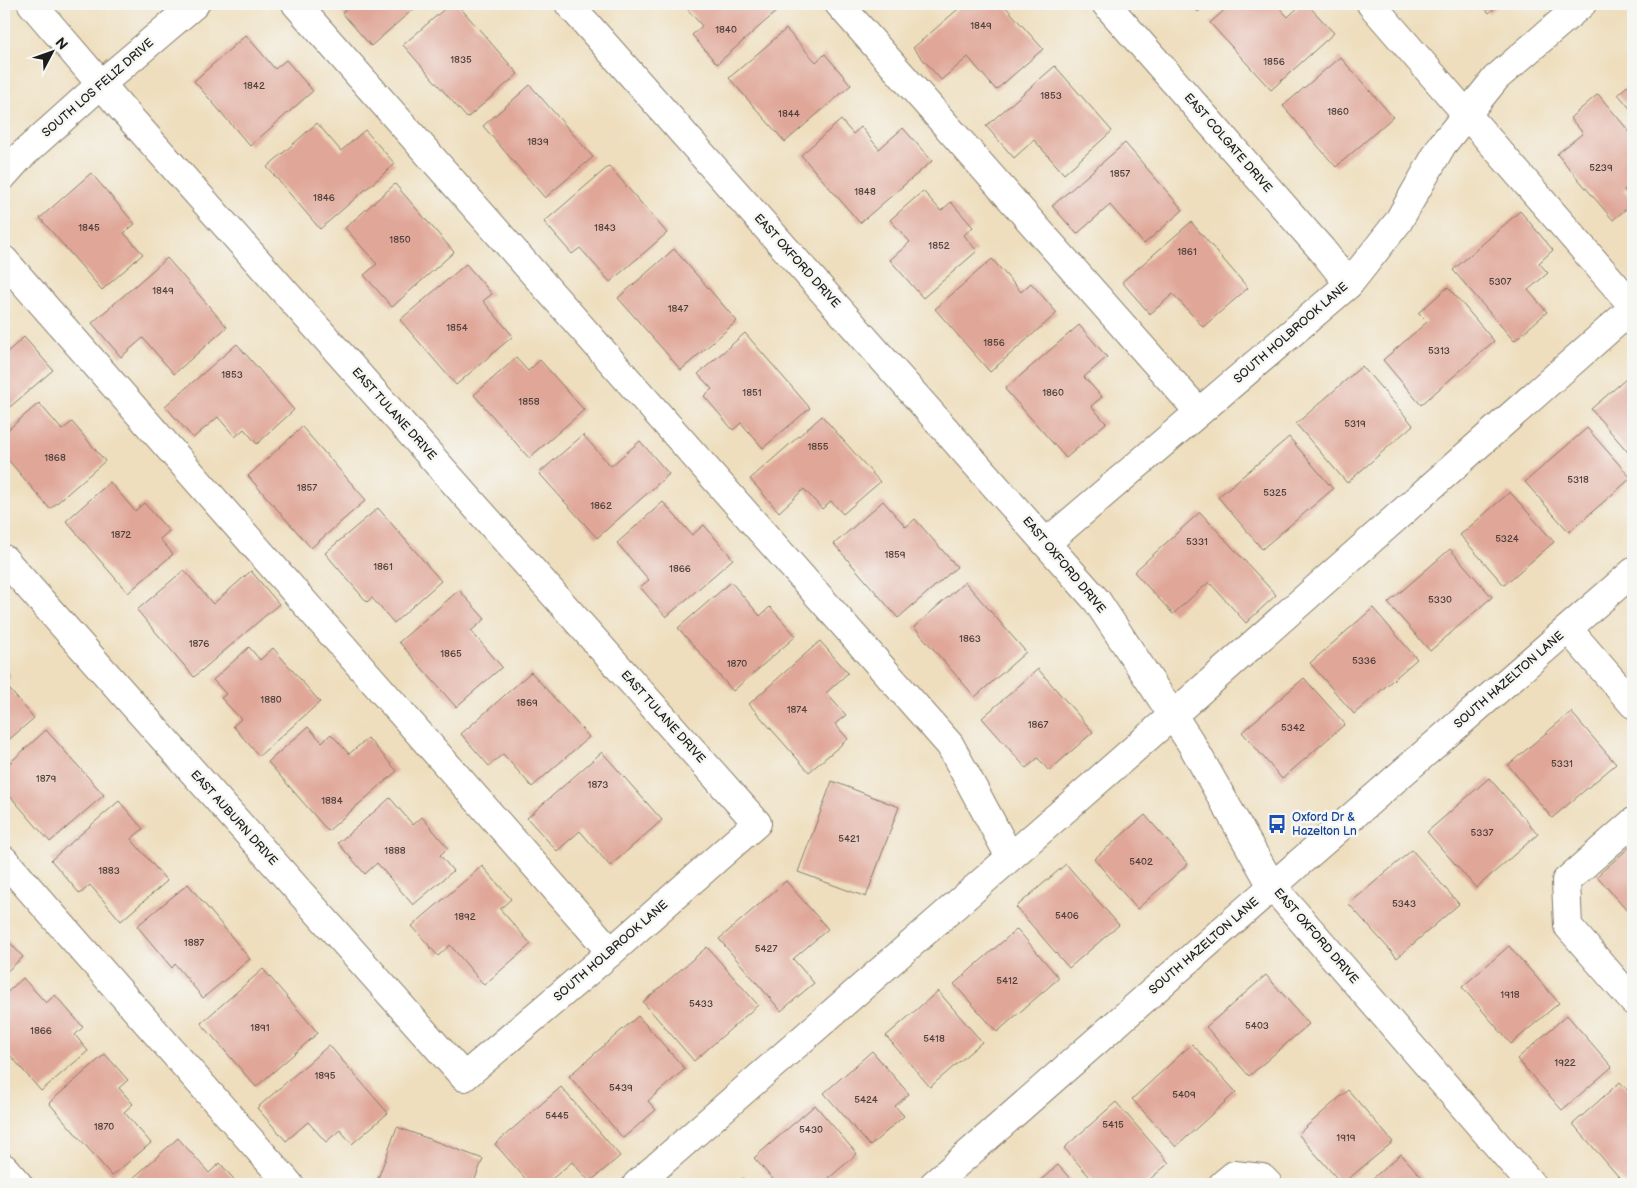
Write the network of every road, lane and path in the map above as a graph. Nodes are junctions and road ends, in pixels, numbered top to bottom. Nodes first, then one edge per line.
1 (32, 4) edge
2 (195, 4) edge
3 (296, 4) edge
4 (569, 4) edge
5 (840, 4) edge
6 (1106, 4) edge
7 (1371, 4) edge
8 (1582, 4) edge
9 (101, 84) junction
10 (1468, 113) junction
11 (4, 174) edge
12 (4, 260) edge
13 (1349, 284) junction
14 (1633, 307) edge
15 (1199, 412) junction
16 (1046, 543) junction
17 (4, 559) edge
18 (1633, 572) edge
19 (1568, 629) junction
20 (1633, 704) edge
21 (1173, 715) junction
22 (1633, 822) edge
23 (757, 823) joint
24 (1010, 857) junction
25 (4, 860) edge
26 (1272, 886) junction
27 (611, 952) junction
28 (1633, 1001) edge
29 (464, 1077) joint
30 (4, 1168) edge
31 (18, 1184) edge
32 (289, 1184) edge
33 (637, 1184) edge
34 (934, 1184) edge
35 (1223, 1184) edge
36 (1268, 1184) edge
37 (1531, 1184) edge

1 - 9 street, EAST TULANE DRIVE
2 - 9 street, SOUTH LOS FELIZ DRIVE
3 - 24 street
4 - 16 street, EAST OXFORD DRIVE
5 - 15 street
6 - 13 street, EAST COLGATE DRIVE
7 - 10 street
8 - 10 street, SOUTH HOLBROOK LANE
9 - 11 street, SOUTH LOS FELIZ DRIVE
9 - 23 street, EAST TULANE DRIVE
10 - 13 street, SOUTH HOLBROOK LANE
10 - 14 street
12 - 27 street
13 - 15 street, SOUTH HOLBROOK LANE
14 - 21 street
15 - 16 street, SOUTH HOLBROOK LANE
16 - 21 street, EAST OXFORD DRIVE
17 - 29 street, EAST AUBURN DRIVE
18 - 19 street, SOUTH HAZELTON LANE
19 - 20 street
19 - 26 street, SOUTH HAZELTON LANE
21 - 24 street
21 - 26 street, EAST OXFORD DRIVE
22 - 28 street
23 - 27 street, SOUTH HOLBROOK LANE
24 - 33 street
25 - 32 street
26 - 34 street, SOUTH HAZELTON LANE
26 - 37 street, EAST OXFORD DRIVE
27 - 29 street, SOUTH HOLBROOK LANE
30 - 31 street
35 - 36 street

